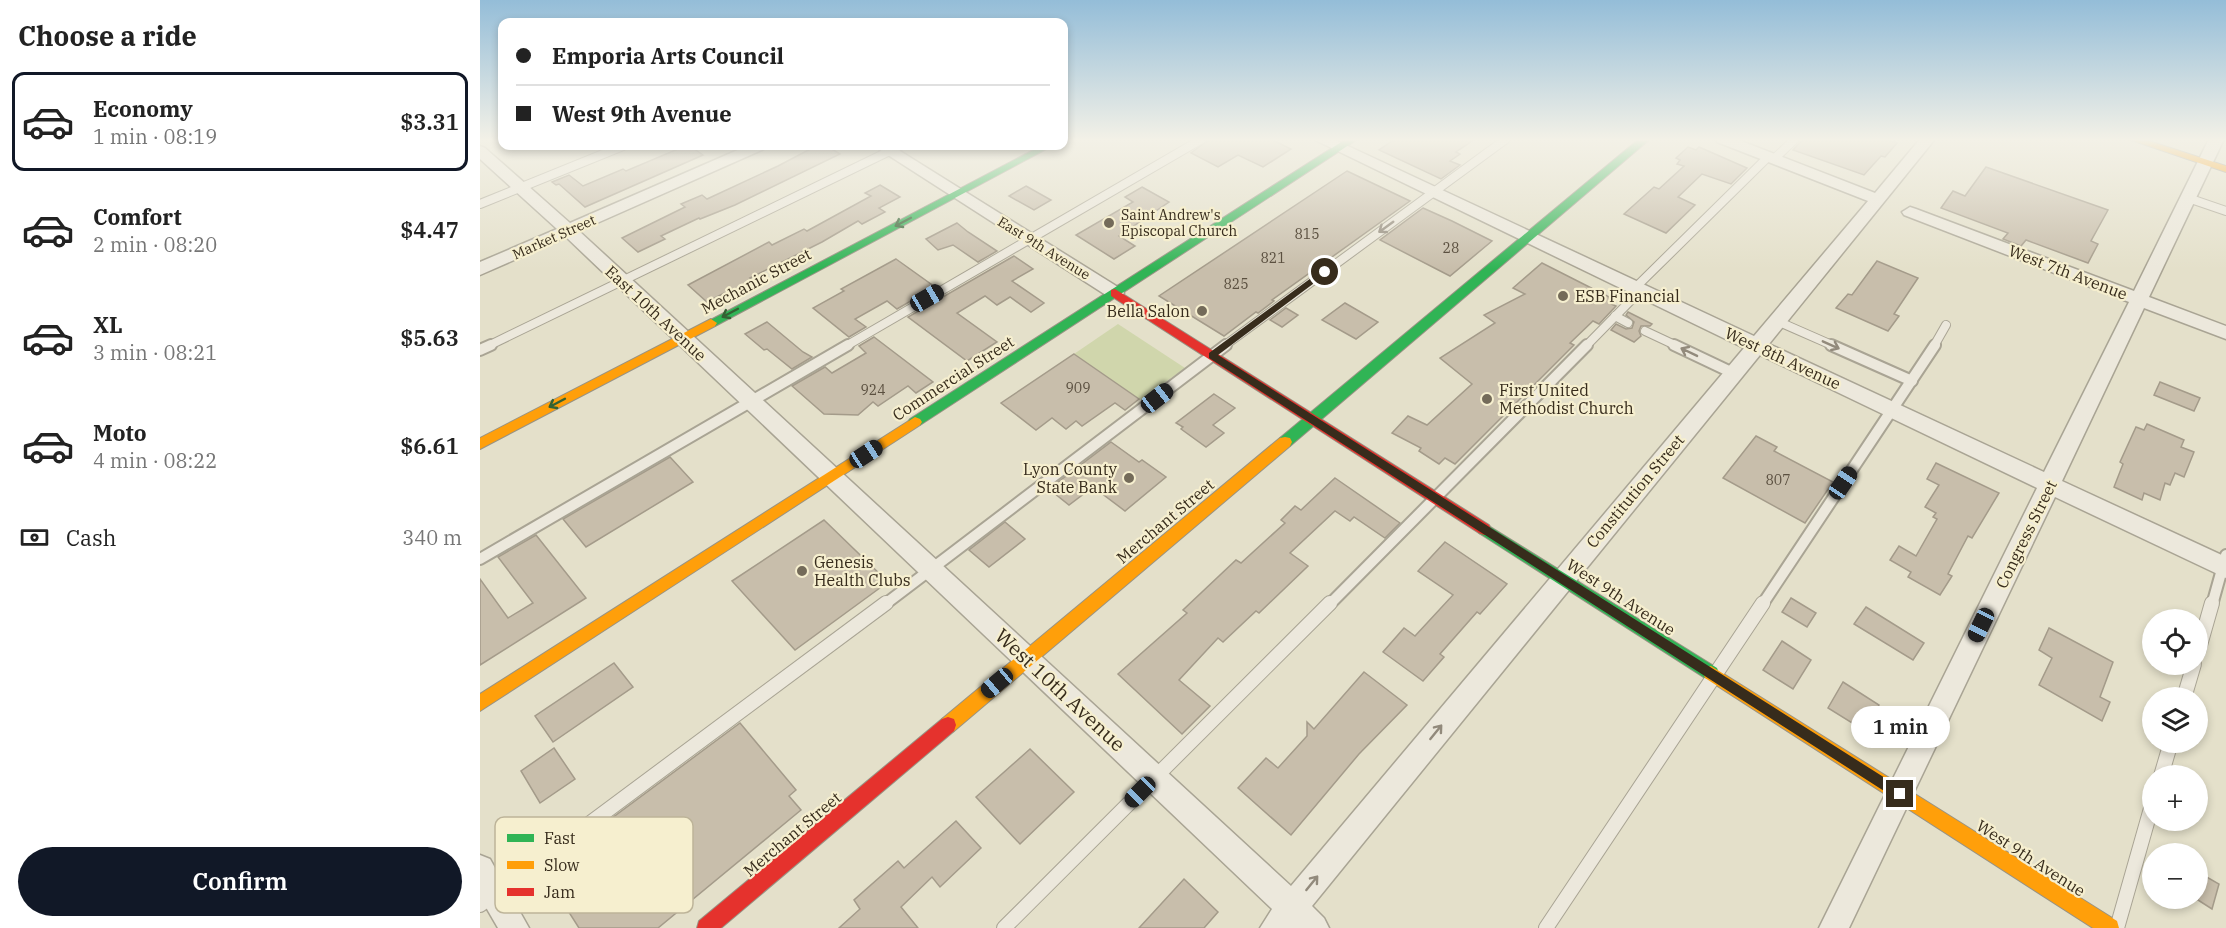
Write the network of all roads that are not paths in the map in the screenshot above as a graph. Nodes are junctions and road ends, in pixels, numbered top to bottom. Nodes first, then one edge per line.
1 (514, 182) edge
2 (534, 182) edge
3 (676, 182) edge
4 (819, 182) edge
5 (941, 182) edge
6 (980, 182) edge
7 (1127, 182) edge
8 (1287, 182) edge
9 (1414, 182) edge
10 (1447, 182) edge
11 (1593, 182) edge
12 (1747, 182) edge
13 (1834, 182) edge
14 (1891, 182) edge
15 (2196, 182) edge
16 (520, 188) junction
17 (1433, 193) junction
18 (958, 194) junction
19 (2188, 198) junction
20 (1877, 199) junction
21 (480, 204) edge
22 (2226, 211) edge
23 (1910, 212) dead end
24 (568, 230) junction
25 (1528, 237) junction
26 (1029, 239) junction
27 (480, 269) edge
28 (622, 281) junction
29 (1638, 289) junction
30 (1115, 293) junction
31 (2139, 300) junction
32 (1615, 316) junction
33 (1777, 321) junction
34 (1628, 323) dead end
35 (1947, 325) dead end
36 (1645, 331) dead end
37 (2226, 333) edge
38 (683, 338) junction
39 (1756, 345) junction
40 (480, 350) edge
41 (1212, 356) junction
42 (1733, 373) junction
43 (1912, 381) junction
44 (751, 402) junction
45 (1892, 410) junction
46 (1312, 419) junction
47 (480, 444) edge
48 (831, 476) junction
49 (2050, 485) junction
50 (1436, 498) junction
51 (480, 560) edge
52 (2225, 563) edge
53 (931, 570) junction
54 (1562, 579) junction
55 (2208, 619) edge
56 (1026, 659) junction
57 (1714, 676) junction
58 (480, 703) edge
59 (1154, 778) junction
60 (1900, 794) junction
61 (599, 817) edge
62 (2145, 831) edge
63 (480, 869) edge
64 (487, 900) edge
65 (1292, 907) junction
66 (500, 913) edge
67 (514, 928) edge
68 (706, 928) edge
69 (1004, 928) edge
70 (1275, 928) edge
71 (1314, 928) edge
72 (1546, 928) edge
73 (1834, 928) edge
74 (2110, 928) edge
75 (2117, 928) edge

1 - 16 street, East 10th Avenue
2 - 16 lane
3 - 24 street, Market Street
4 - 28 lane
5 - 18 street, East 9th Avenue
6 - 18 street, Mechanic Street
7 - 26 lane
8 - 30 street, Commercial Street
9 - 17 street, West 8th Avenue
10 - 17 lane
11 - 25 street, Merchant Street
12 - 29 lane
13 - 20 street
14 - 20 street, Constitution Street
15 - 19 street, Congress Street
16 - 21 lane
16 - 24 street, East 10th Avenue
17 - 25 street, West 8th Avenue
17 -> 41 lane
18 - 26 street, East 9th Avenue
18 -> 38 street, Mechanic Street
19 - 22 lane
19 - 31 street, Congress Street
20 - 33 street, Constitution Street
23 - 31 street, West 7th Avenue
24 - 27 street, Market Street
24 - 28 street, East 10th Avenue
25 - 29 street, West 8th Avenue
25 - 46 street, Merchant Street
26 - 30 street, East 9th Avenue
26 - 44 lane
28 - 38 street, East 10th Avenue
28 - 40 lane
29 - 32 lane
29 - 39 street, West 8th Avenue
30 - 41 street, West 9th Avenue
30 - 48 street, Commercial Street
31 - 37 street, West 7th Avenue
31 - 49 street, Congress Street
32 - 34 lane
32 - 50 lane
33 - 39 street, Constitution Street
33 -> 43 lane
35 - 43 lane
42 -> 36 lane
38 - 44 street, East 10th Avenue
38 -> 47 street, Mechanic Street
39 - 42 street, Constitution Street
39 - 45 street, West 8th Avenue
41 - 46 street, West 9th Avenue
41 - 53 lane
42 - 54 street, Constitution Street
43 - 45 lane
44 - 48 street, East 10th Avenue
44 - 51 lane
45 - 49 street, West 8th Avenue
45 - 57 lane
46 - 50 street, West 9th Avenue
46 - 56 street, Merchant Street
48 - 53 street, West 10th Avenue
48 - 58 street, Commercial Street
49 - 52 street, West 8th Avenue
49 - 60 street, Congress Street
50 - 54 street, West 9th Avenue
50 - 59 lane
52 - 55 lane
53 - 56 street, West 10th Avenue
53 - 61 lane
54 - 57 street, West 9th Avenue
65 -> 54 street, Constitution Street
56 - 59 street, West 10th Avenue
56 - 68 street, Merchant Street
57 - 60 street, West 9th Avenue
57 - 72 lane
59 - 65 street, West 10th Avenue
59 - 69 lane
60 - 73 street, Congress Street
60 - 74 street, West 9th Avenue
62 - 75 lane
63 - 64 street
65 - 70 street, Constitution Street
65 - 71 street, West 10th Avenue
66 - 67 street

